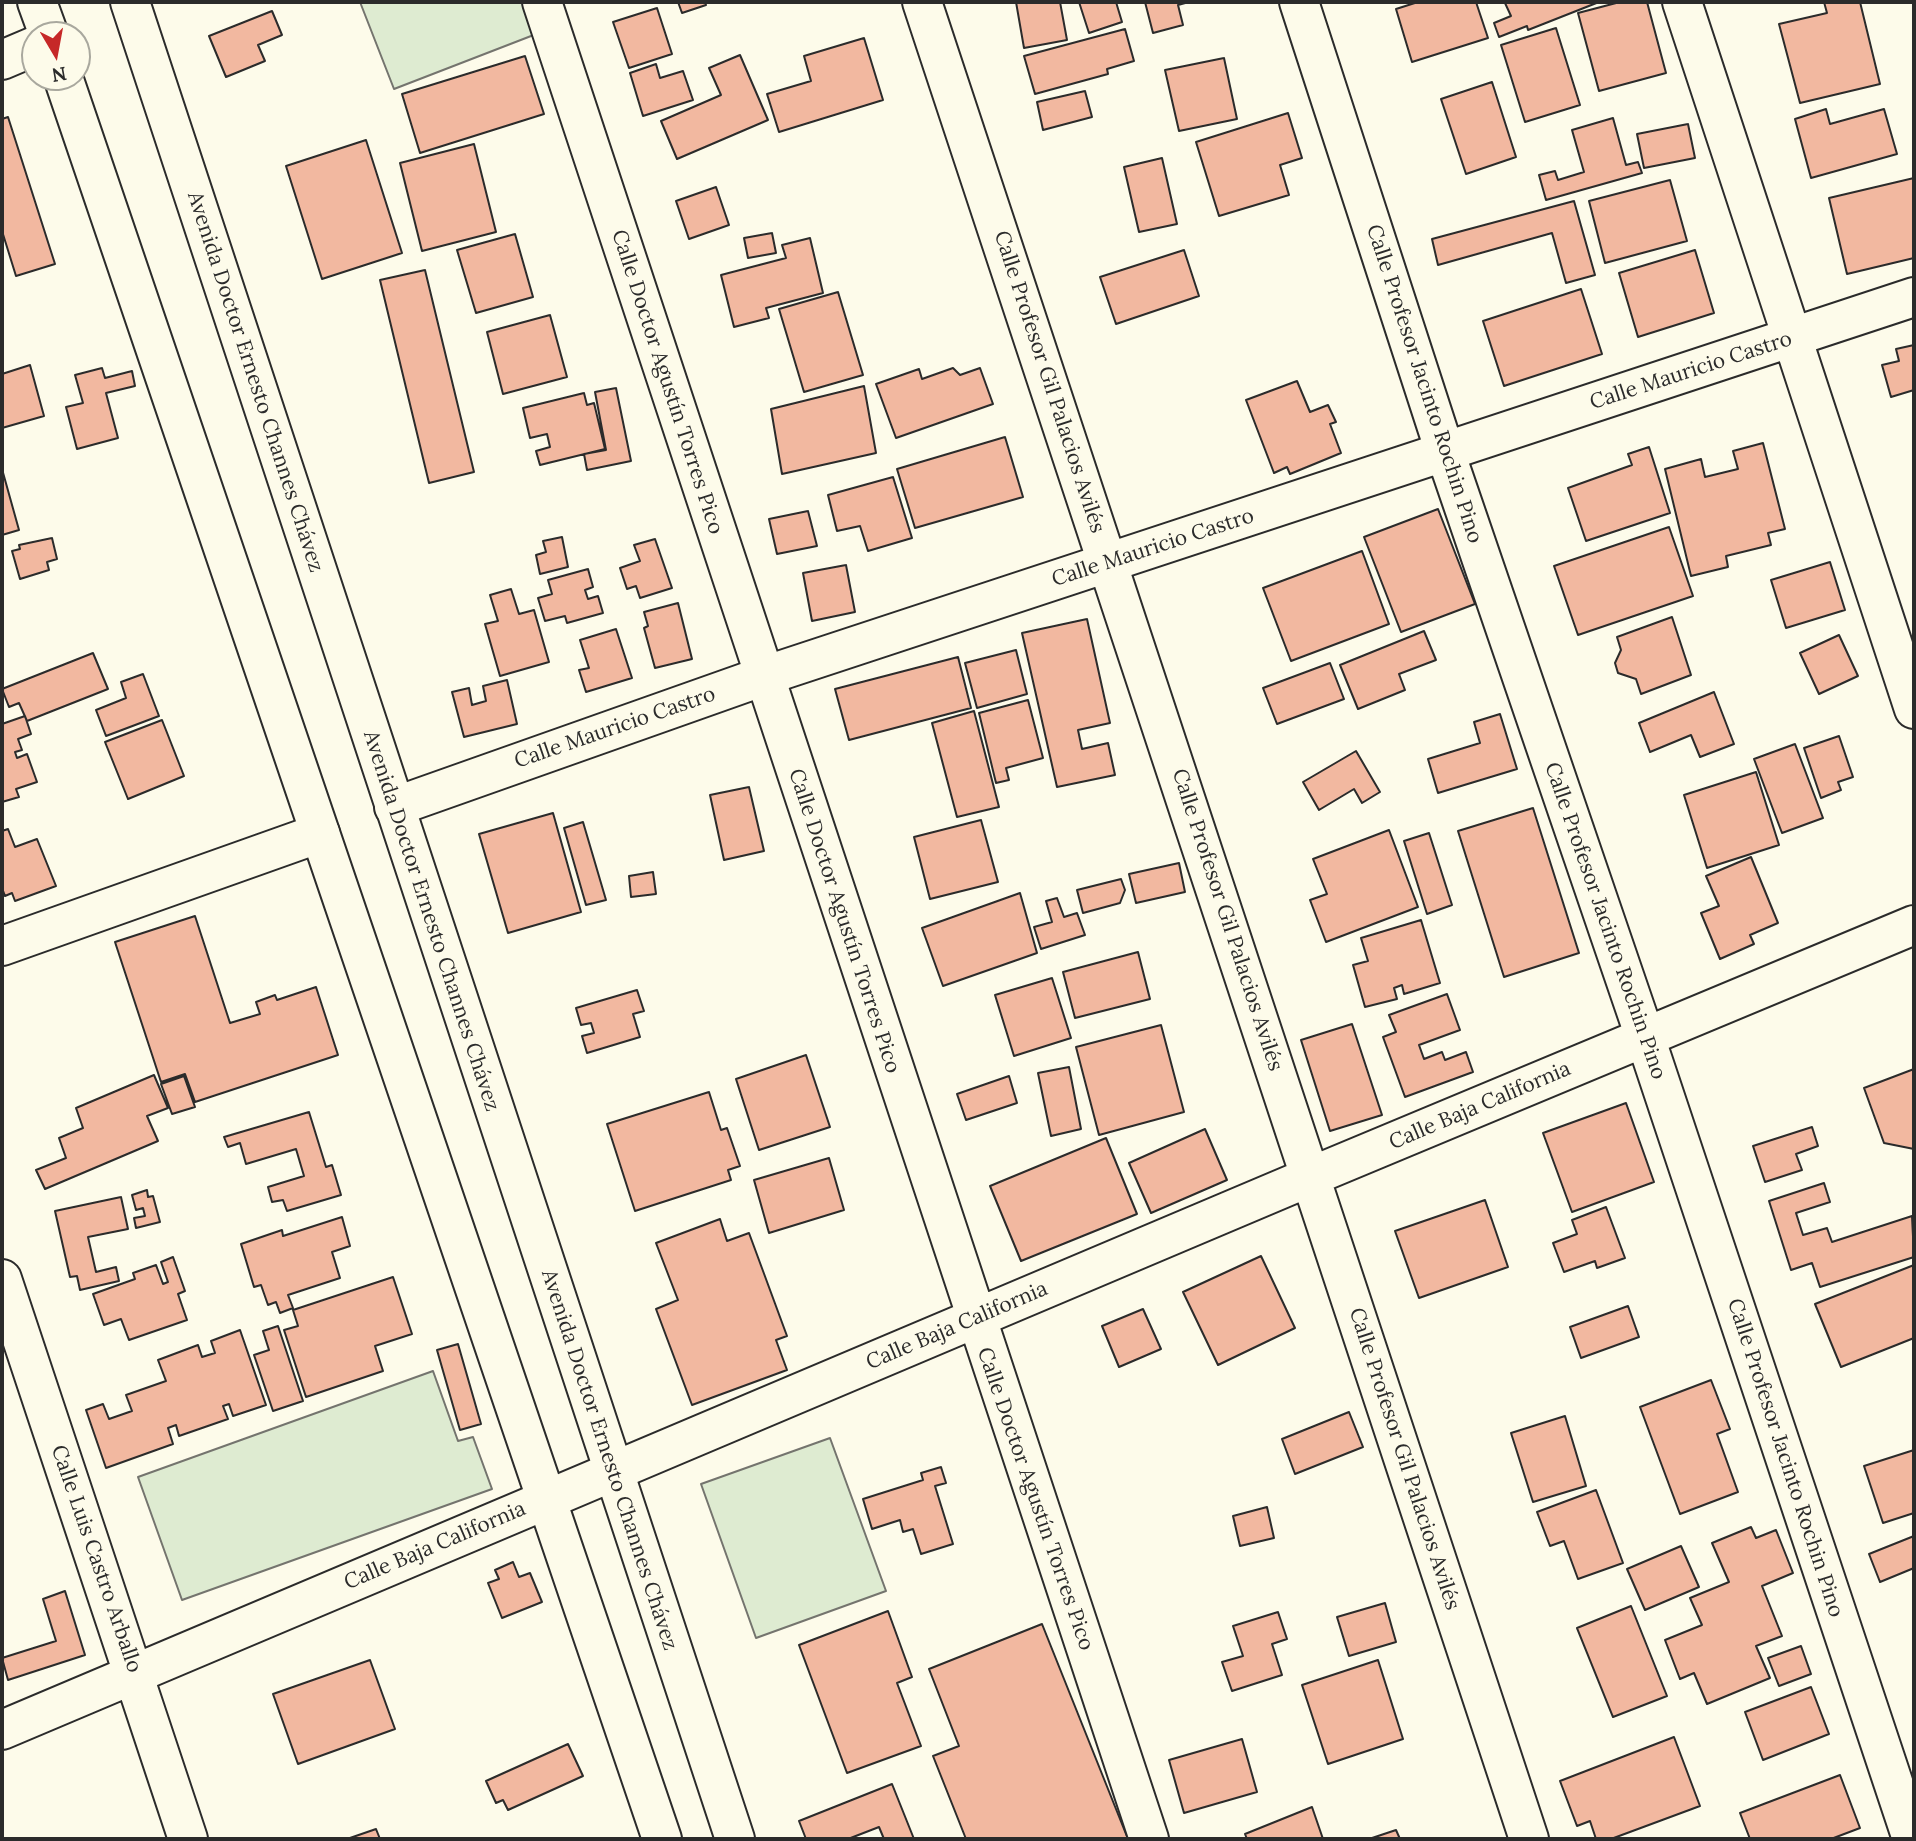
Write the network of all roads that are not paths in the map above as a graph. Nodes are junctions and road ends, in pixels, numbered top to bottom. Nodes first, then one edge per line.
1 (37, 2) edge
2 (542, 2) edge
3 (922, 2) edge
4 (1299, 2) edge
5 (1682, 2) edge
6 (134, 3) edge
7 (44, 21) edge
8 (21, 52) edge
9 (2, 60) edge
10 (68, 91) edge
11 (1914, 297) edge
12 (1794, 337) junction
13 (1445, 452) junction
14 (1108, 562) junction
15 (764, 676) junction
16 (1914, 709) edge
17 (394, 807) junction
18 (320, 833) junction
19 (1914, 925) edge
20 (2, 946) edge
21 (1645, 1037) junction
22 (1312, 1176) junction
23 (2, 1279) edge
24 (974, 1318) junction
25 (612, 1471) junction
26 (547, 1499) junction
27 (134, 1673) junction
28 (2, 1730) edge
29 (188, 1839) edge
30 (662, 1839) edge
31 (735, 1839) edge
32 (1149, 1839) edge
33 (1529, 1839) edge
34 (1912, 1839) edge

1 - 7 street
2 - 15 street, Calle Doctor Agustín Torres Pico
3 - 14 street, Calle Profesor Gil Palacios Avilés
4 - 13 street, Calle Profesor Jacinto Rochin Pino
5 - 12 street
6 - 17 street, Avenida Doctor Ernesto Channes Chávez
8 - 9 street
10 - 18 street
11 - 12 street, Calle Mauricio Castro
12 - 13 street, Calle Mauricio Castro
12 - 16 street
13 - 14 street, Calle Mauricio Castro
13 - 21 street, Calle Profesor Jacinto Rochin Pino
14 - 15 street, Calle Mauricio Castro
14 - 22 street, Calle Profesor Gil Palacios Avilés
15 - 17 street, Calle Mauricio Castro
15 - 24 street, Calle Doctor Agustín Torres Pico
17 - 25 street, Avenida Doctor Ernesto Channes Chávez
18 - 20 street
18 - 26 street
19 - 21 street, Calle Baja California
21 - 22 street, Calle Baja California
21 - 34 street, Calle Profesor Jacinto Rochin Pino
22 - 24 street, Calle Baja California
22 - 33 street, Calle Profesor Gil Palacios Avilés
23 - 27 street, Calle Luis Castro Arballo
24 - 25 street, Calle Baja California
24 - 32 street, Calle Doctor Agustín Torres Pico
25 - 26 street, Calle Baja California
25 - 31 street, Avenida Doctor Ernesto Channes Chávez
26 - 27 street, Calle Baja California
26 - 30 street
27 - 28 street, Calle Baja California
27 - 29 street, Calle Luis Castro Arballo

